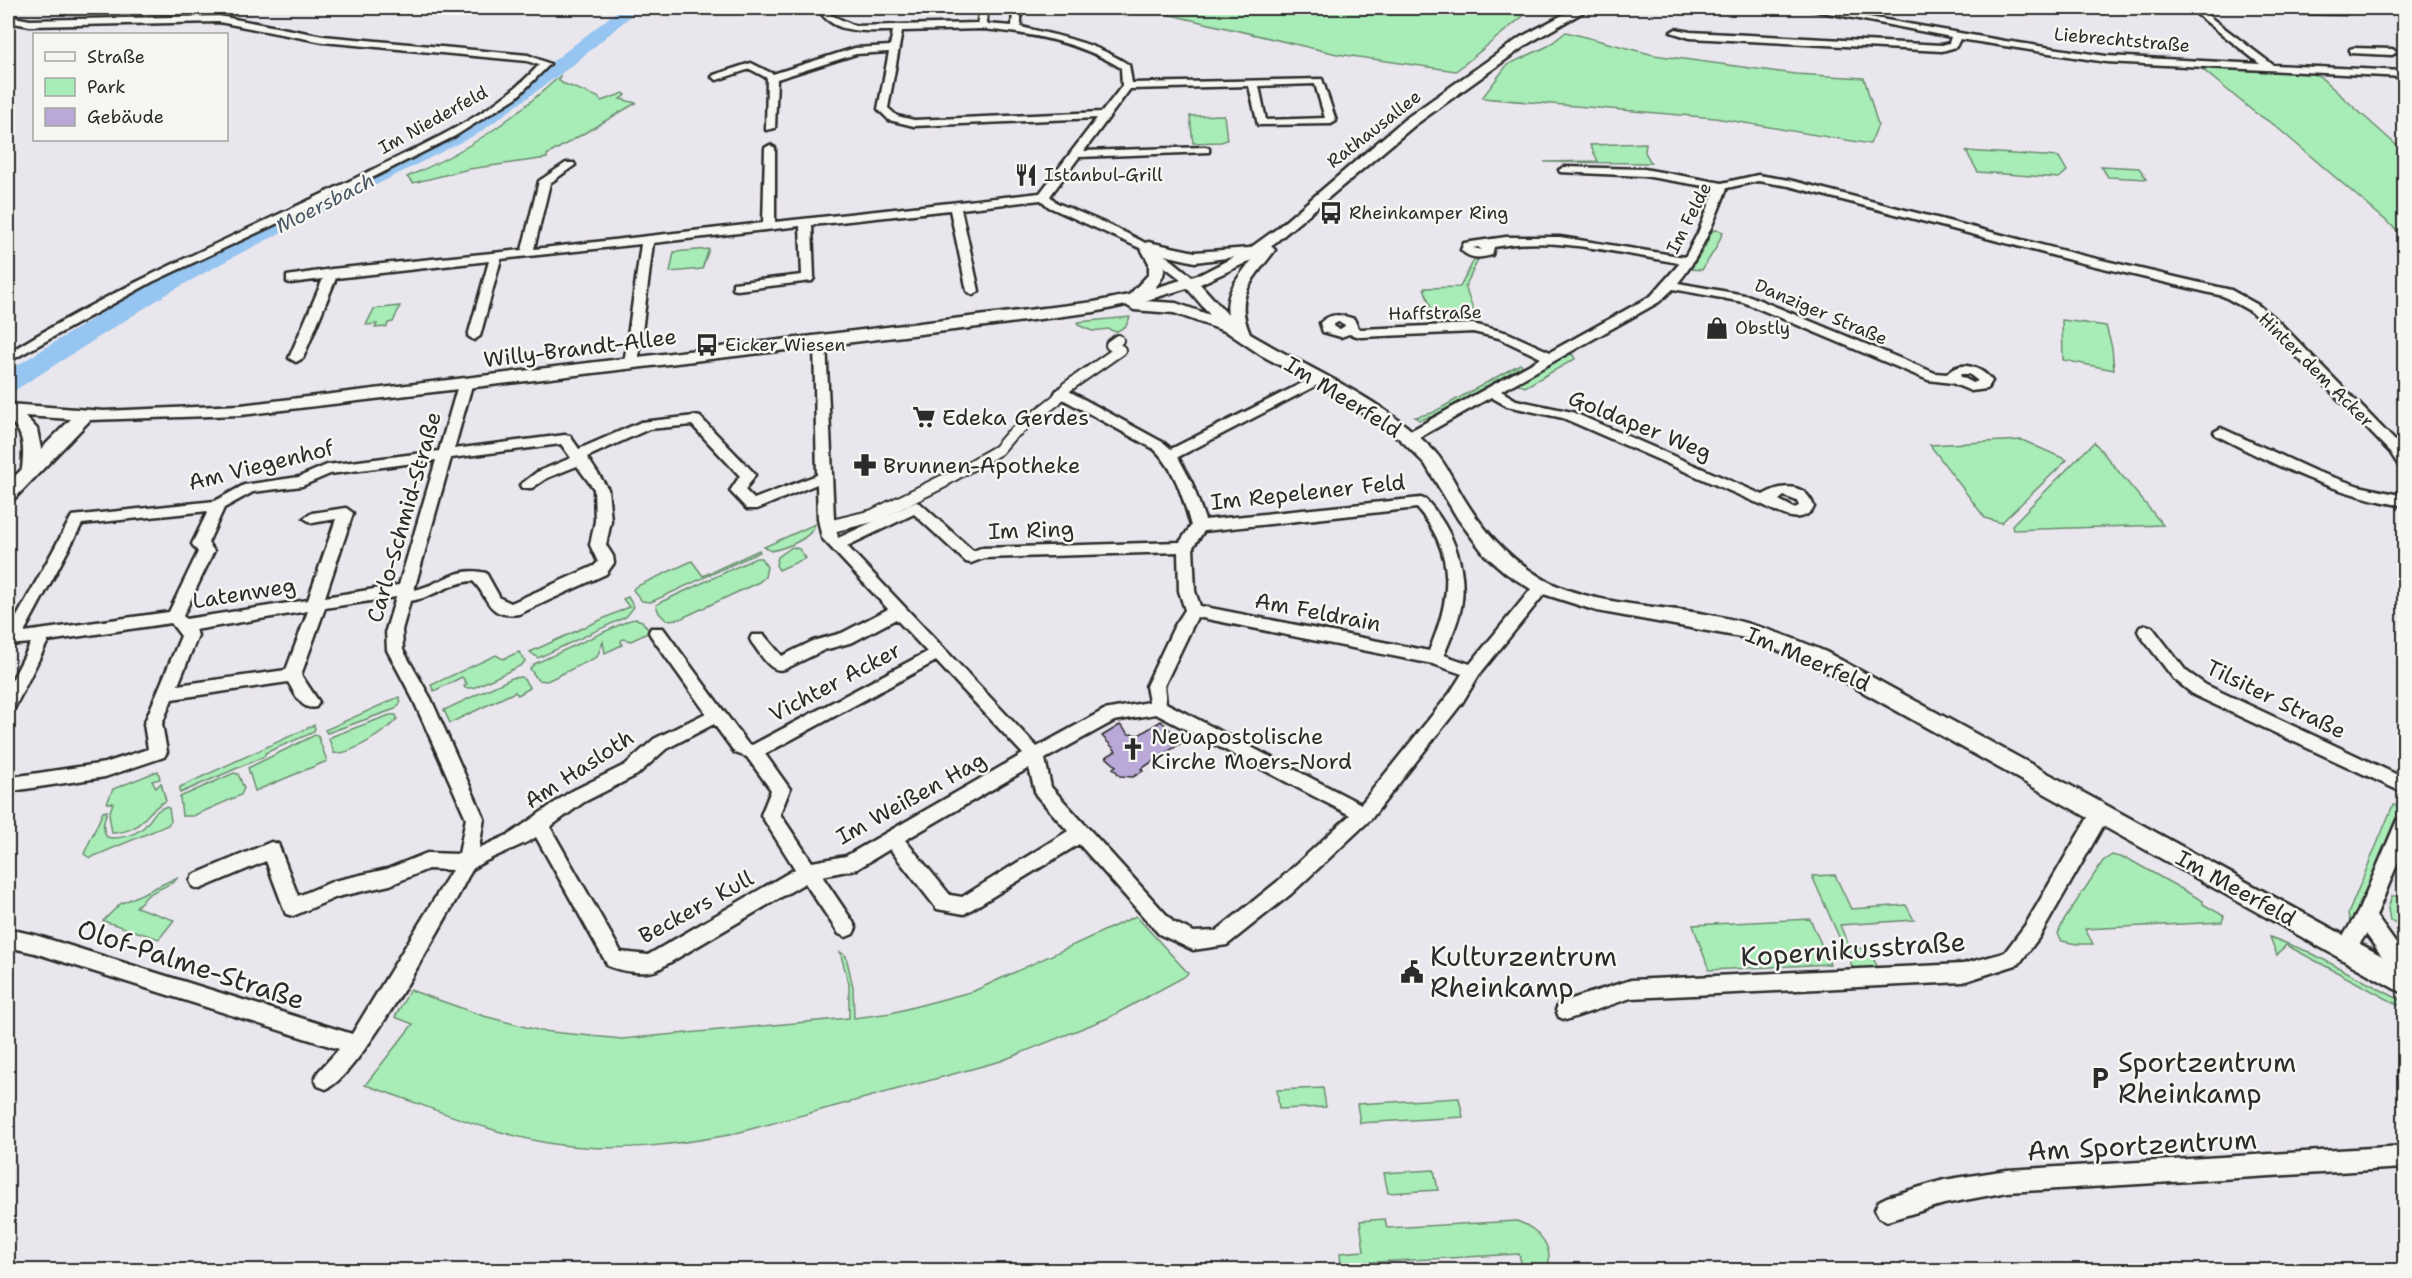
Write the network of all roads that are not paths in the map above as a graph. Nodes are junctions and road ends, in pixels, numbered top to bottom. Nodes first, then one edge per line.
1 (822, 8) edge
2 (983, 8) edge
3 (1584, 8) edge
4 (1806, 8) edge
5 (1876, 8) edge
6 (2193, 8) edge
7 (2314, 9) edge
8 (2330, 9) edge
9 (1017, 10) dead end
10 (2288, 10) dead end
11 (2345, 11) dead end
12 (8, 19) edge
13 (1872, 20) junction
14 (982, 26) junction
15 (898, 29) junction
16 (1016, 29) junction
17 (1676, 32) dead end
18 (1956, 35) junction
19 (894, 49) junction
20 (2353, 51) dead end
21 (2374, 52) junction
22 (2392, 52) dead end
23 (2270, 67) junction
24 (2404, 74) edge
25 (717, 77) dead end
26 (772, 77) junction
27 (1253, 83) junction
28 (1127, 86) junction
29 (1105, 116) junction
30 (770, 128) dead end
31 (770, 148) dead end
32 (1205, 150) dead end
33 (1076, 154) junction
34 (570, 165) dead end
35 (1564, 170) dead end
36 (1722, 186) junction
37 (1044, 196) junction
38 (955, 207) junction
39 (806, 223) junction
40 (770, 227) junction
41 (1280, 233) junction
42 (647, 240) junction
43 (1486, 245) dead end
44 (1148, 248) junction
45 (1258, 249) junction
46 (527, 252) junction
47 (496, 256) junction
48 (2078, 258) joint
49 (1689, 261) junction
50 (332, 273) junction
51 (291, 279) dead end
52 (1190, 282) junction
53 (1671, 285) junction
54 (737, 286) dead end
55 (973, 291) dead end
56 (1131, 299) junction
57 (1094, 307) junction
58 (1349, 330) dead end
59 (1239, 333) junction
60 (474, 336) dead end
61 (1118, 340) dead end
62 (820, 342) junction
63 (8, 358) edge
64 (296, 358) dead end
65 (1551, 358) junction
66 (631, 364) junction
67 (1318, 379) junction
68 (1955, 379) dead end
69 (465, 385) junction
70 (1491, 391) junction
71 (1062, 393) junction
72 (8, 410) edge
73 (85, 415) junction
74 (2221, 432) dead end
75 (1408, 438) junction
76 (445, 455) junction
77 (1171, 455) junction
78 (580, 457) junction
79 (2404, 463) edge
80 (31, 470) junction
81 (824, 479) junction
82 (527, 485) dead end
83 (8, 494) edge
84 (1772, 501) dead end
85 (2404, 501) edge
86 (218, 505) junction
87 (312, 518) dead end
88 (1199, 526) junction
89 (828, 527) junction
90 (836, 545) junction
91 (1185, 548) junction
92 (1542, 587) junction
93 (405, 594) junction
94 (317, 604) junction
95 (1193, 610) junction
96 (898, 611) junction
97 (178, 621) junction
98 (2146, 631) dead end
99 (657, 632) dead end
100 (43, 635) junction
101 (758, 639) dead end
102 (938, 653) junction
103 (1434, 658) junction
104 (1473, 671) junction
105 (292, 675) junction
106 (167, 693) junction
107 (310, 702) dead end
108 (8, 704) edge
109 (1158, 707) junction
110 (717, 715) junction
111 (753, 752) junction
112 (1035, 756) junction
113 (2404, 786) edge
114 (9, 787) edge
115 (1364, 814) junction
116 (2100, 814) junction
117 (538, 823) junction
118 (2404, 825) edge
119 (1080, 832) junction
120 (892, 838) junction
121 (466, 862) junction
122 (808, 871) junction
123 (200, 881) dead end
124 (2366, 917) junction
125 (846, 928) dead end
126 (8, 938) edge
127 (2346, 948) junction
128 (2404, 971) edge
129 (2404, 981) edge
130 (1566, 1010) dead end
131 (357, 1045) junction
132 (326, 1079) dead end
133 (2404, 1157) edge
134 (1887, 1209) dead end

1 - 15 street
2 - 14 street
3 - 41 street, Rathausallee
4 - 13 street, Liebrechtstraße
5 - 13 street
6 - 23 street
7 - 8 street
7 - 10 street
8 - 11 street
9 - 16 street
12 - 63 street, Im Niederfeld
13 - 18 street, Liebrechtstraße
14 - 15 street
14 - 16 street
15 - 19 street
16 - 28 street
17 - 18 street
18 - 23 street, Liebrechtstraße
19 - 26 street
19 - 29 street
20 - 21 street
21 - 22 street
21 - 24 street, Liebrechtstraße
23 - 24 street, Liebrechtstraße
25 - 26 street
26 - 30 street
27 - 27 street
27 - 28 street
28 - 29 street
29 - 33 street
31 - 40 street
32 - 33 street
33 - 37 street
34 - 46 street
35 - 36 street
36 - 48 street, Im Felde
36 - 49 street, Im Felde
37 - 38 street
37 - 44 street
38 - 39 street
38 - 55 street
39 - 40 street
39 - 54 street
40 - 42 street
41 - 45 street, Rathausallee
41 - 59 street
42 - 46 street
42 - 66 street
43 - 49 street
44 - 45 street
44 - 52 street
44 - 56 street
45 - 52 street, Rathausallee
46 - 47 street
47 - 50 street
47 - 60 street
48 - 79 street, Hinter dem Acker
49 - 53 street, Im Felde
50 - 51 street
50 - 64 street
52 - 56 street, Willy-Brandt-Allee
52 - 59 street, Im Meerfeld
53 - 65 street, Im Felde
53 - 68 street, Danziger Straße
56 - 57 street, Willy-Brandt-Allee
57 - 59 street
57 - 62 street, Willy-Brandt-Allee
58 - 65 street, Haffstraße
59 - 67 street, Im Meerfeld
61 - 71 street
62 - 66 street, Willy-Brandt-Allee
62 - 81 street
65 - 70 street, Im Felde
66 - 69 street, Willy-Brandt-Allee
67 - 75 street, Im Meerfeld
67 - 77 street
69 - 73 street, Willy-Brandt-Allee
69 - 76 street, Carlo-Schmid-Straße
70 - 75 street, Im Felde
70 - 84 street, Goldaper Weg
71 - 77 street
71 - 89 street
72 - 73 street, Willy-Brandt-Allee
72 - 80 street
73 - 80 street
74 - 85 street
75 - 92 street, Im Meerfeld
76 - 78 street, Am Viegenhof
76 - 86 street, Am Viegenhof
76 - 93 street, Carlo-Schmid-Straße
77 - 88 street
78 - 81 street
78 - 82 street
78 - 93 street, Latenweg
80 - 83 street
81 - 89 street
86 - 97 street
86 - 100 street, Am Viegenhof
87 - 94 street, Latenweg
88 - 91 street
88 - 103 street, Im Repelener Feld
89 - 90 street
90 - 91 street, Im Ring
90 - 96 street
91 - 95 street
92 - 104 street
92 - 116 street, Im Meerfeld
93 - 94 street, Latenweg
93 - 121 street, Carlo-Schmid-Straße
94 - 97 street, Latenweg
94 - 105 street
95 - 103 street, Am Feldrain
95 - 109 street
96 - 101 street
96 - 102 street
97 - 100 street, Am Viegenhof
97 - 106 street
98 - 113 street, Tilsiter Straße
99 - 110 street
100 - 108 street
102 - 111 street, Vichter Acker
102 - 112 street
103 - 104 street, Am Feldrain
104 - 115 street
105 - 106 street
105 - 107 street
106 - 114 street
109 - 112 street, Im Weißen Hag
109 - 115 street
110 - 111 street
110 - 117 street, Am Hasloth
111 - 122 street
112 - 119 street
112 - 120 street, Im Weißen Hag
115 - 119 street
116 - 127 street, Im Meerfeld
116 - 130 street, Kopernikusstraße
117 - 121 street, Am Hasloth
117 - 122 street, Beckers Kull
118 - 124 street
119 - 120 street
120 - 122 street, Im Weißen Hag
121 - 123 street
121 - 131 street, Carlo-Schmid-Straße
122 - 125 street
124 - 127 street
124 - 128 street
126 - 131 street, Olof-Palme-Straße
127 - 129 street, Im Meerfeld
131 - 132 street, Carlo-Schmid-Straße
133 - 134 street, Am Sportzentrum

